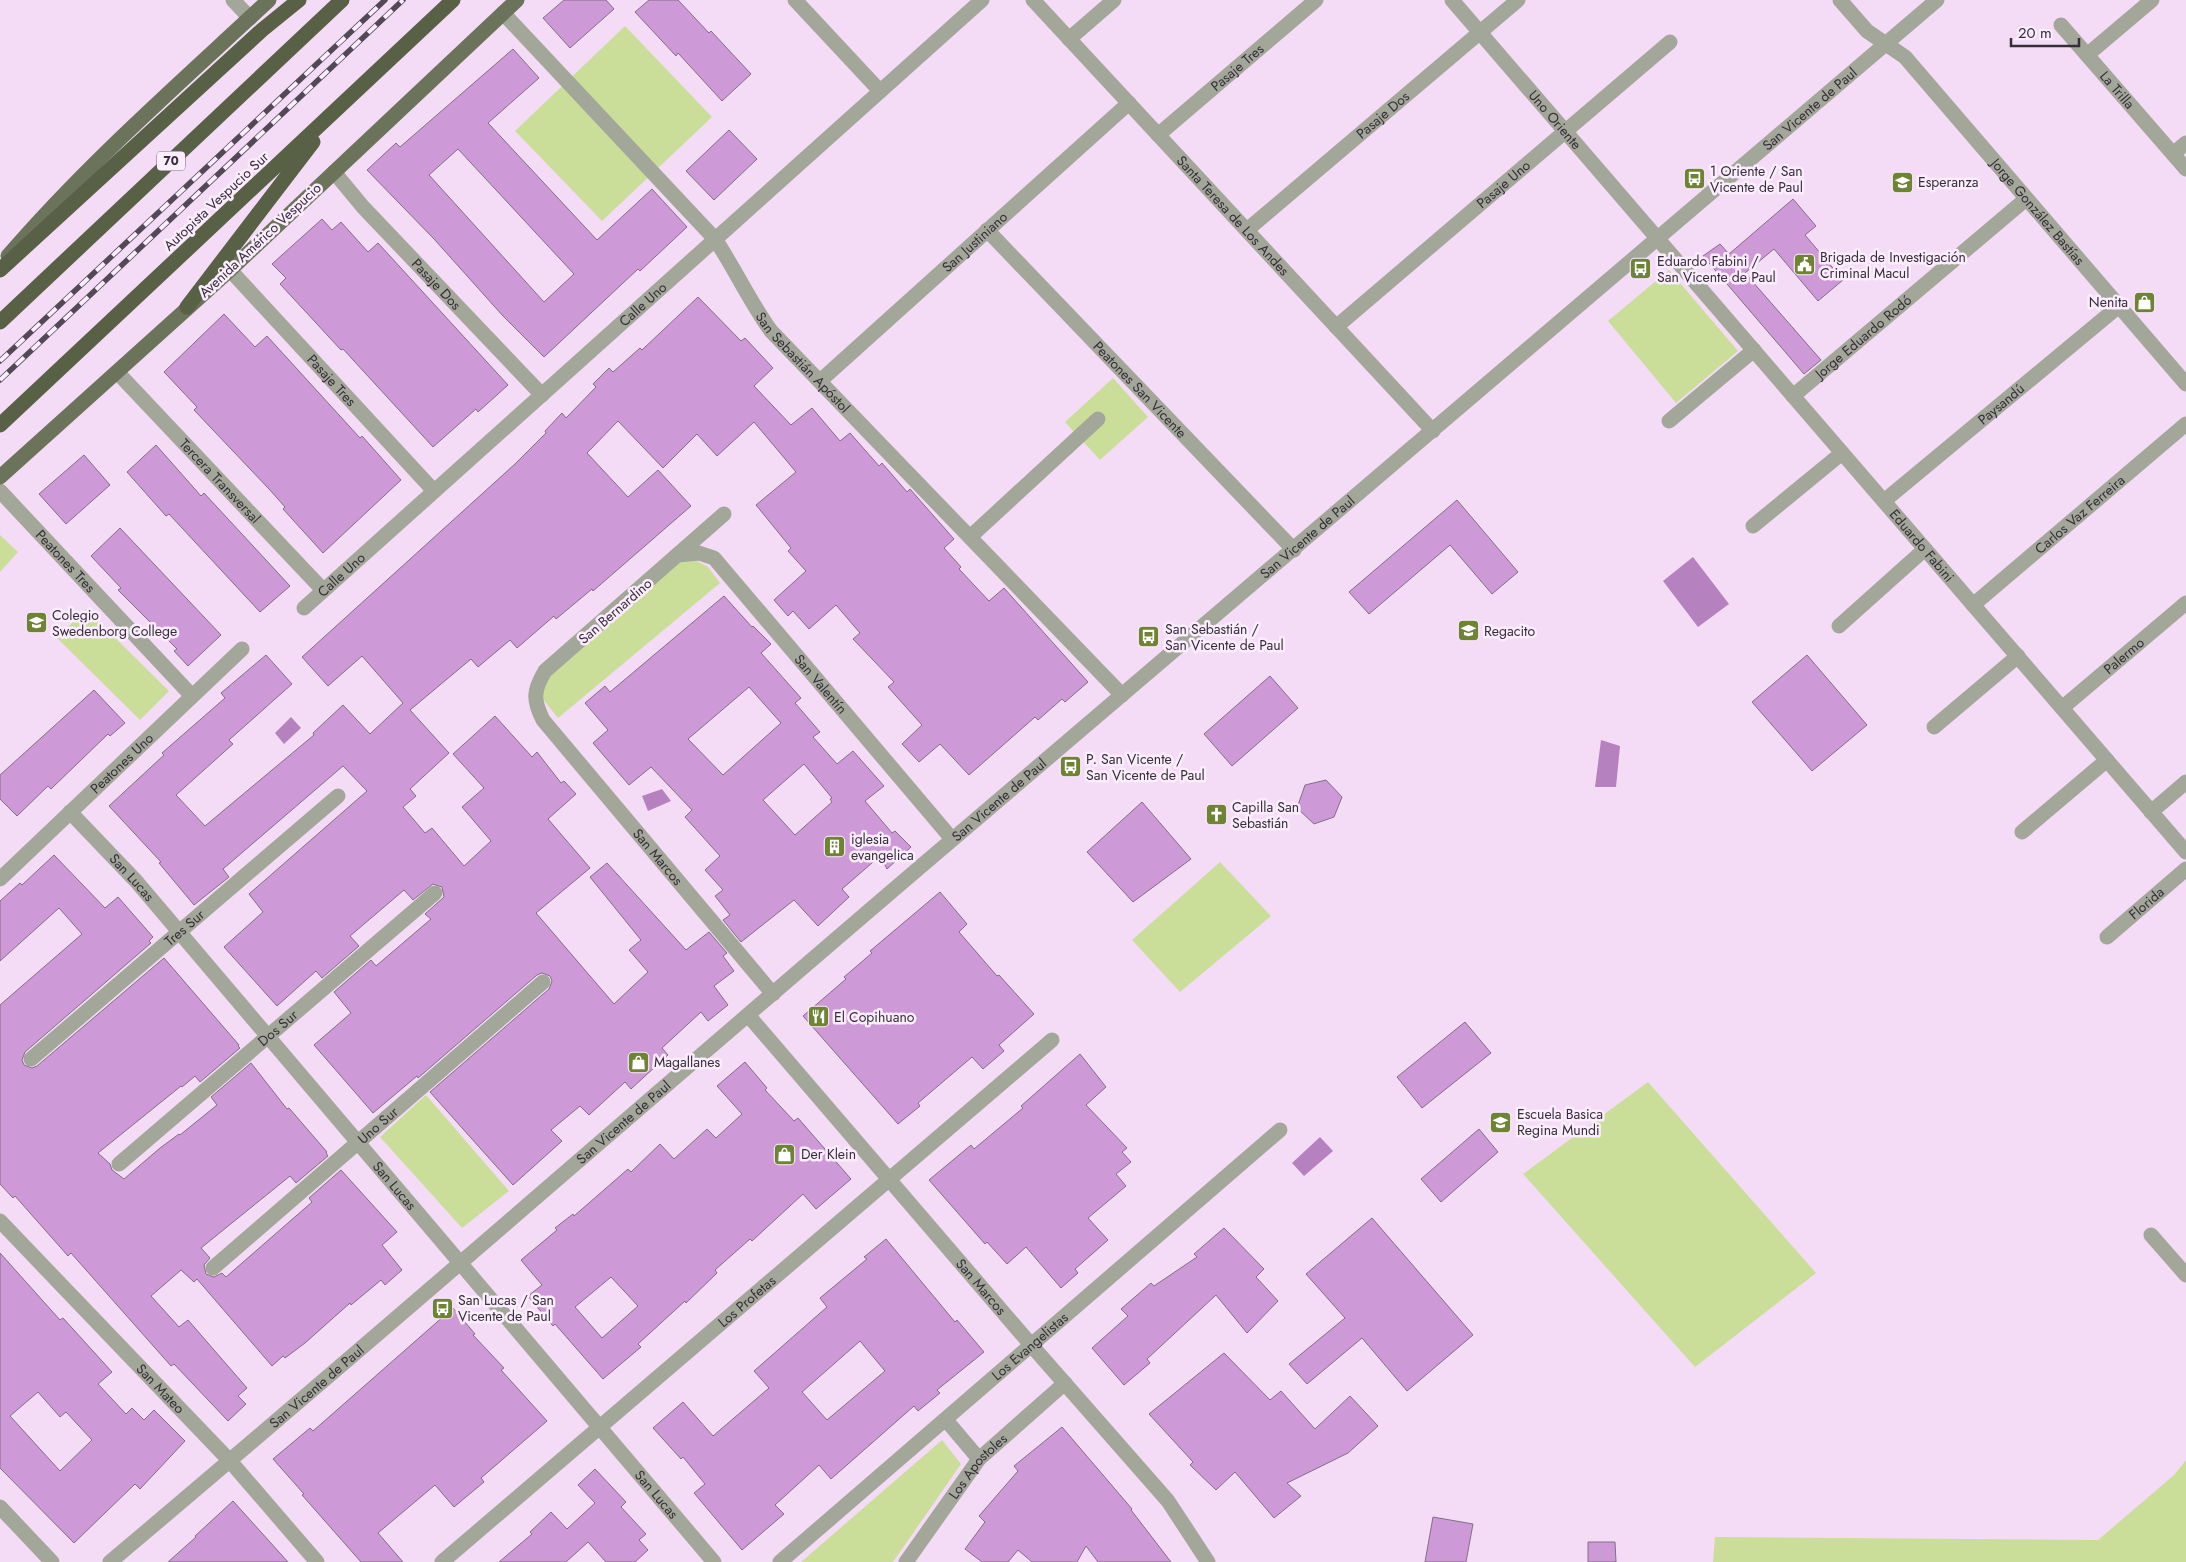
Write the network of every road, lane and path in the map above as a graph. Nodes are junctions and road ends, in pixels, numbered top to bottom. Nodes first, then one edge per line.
1 (233, 0) edge
2 (269, 0) edge
3 (299, 0) edge
4 (342, 0) edge
5 (453, 0) edge
6 (517, 0) edge
7 (795, 0) edge
8 (982, 0) edge
9 (1033, 0) edge
10 (1114, 0) edge
11 (1316, 0) edge
12 (1452, 0) edge
13 (1518, 0) edge
14 (1840, 0) edge
15 (1937, 0) edge
16 (2152, 0) edge
17 (503, 14) junction
18 (250, 18) junction
19 (2061, 25) dead end
20 (1480, 32) junction
21 (1069, 39) junction
22 (1670, 42) dead end
23 (1886, 44) junction
24 (2087, 55) junction
25 (880, 91) junction
26 (1128, 103) junction
27 (341, 106) junction
28 (1565, 131) junction
29 (1158, 135) junction
30 (2186, 143) edge
31 (2173, 154) junction
32 (2186, 169) edge
33 (334, 172) junction
34 (2026, 199) junction
35 (987, 230) junction
36 (1246, 230) junction
37 (715, 239) junction
38 (1658, 239) junction
39 (0, 265) edge
40 (0, 270) edge
41 (230, 270) junction
42 (2119, 306) junction
43 (187, 307) junction
44 (0, 322) edge
45 (1336, 326) junction
46 (1754, 350) junction
47 (117, 372) junction
48 (820, 381) junction
49 (2186, 384) edge
50 (542, 395) junction
51 (1793, 396) junction
52 (1098, 419) dead end
53 (1669, 421) dead end
54 (2186, 424) edge
55 (0, 425) edge
56 (1433, 431) junction
57 (1842, 452) junction
58 (0, 477) edge
59 (434, 490) junction
60 (0, 491) edge
61 (1884, 501) junction
62 (724, 514) dead end
63 (1754, 526) dead end
64 (970, 537) junction
65 (1294, 550) junction
66 (1925, 550) junction
67 (678, 555) junction
68 (323, 590) junction
69 (2186, 603) edge
70 (1973, 605) junction
71 (304, 608) dead end
72 (1840, 626) dead end
73 (242, 649) dead end
74 (2018, 656) junction
75 (1122, 695) junction
76 (192, 696) junction
77 (2062, 708) junction
78 (543, 720) joint
79 (1934, 727) dead end
80 (2107, 760) junction
81 (2186, 782) edge
82 (338, 796) dead end
83 (70, 812) junction
84 (2151, 812) junction
85 (2022, 832) dead end
86 (952, 839) junction
87 (2186, 852) edge
88 (2186, 869) edge
89 (0, 879) edge
90 (435, 893) dead end
91 (179, 932) junction
92 (2107, 936) dead end
93 (543, 982) dead end
94 (773, 994) junction
95 (748, 1015) junction
96 (268, 1037) junction
97 (1052, 1040) dead end
98 (31, 1059) dead end
99 (1280, 1130) dead end
100 (358, 1143) junction
101 (119, 1164) dead end
102 (889, 1179) junction
103 (0, 1221) edge
104 (2151, 1235) dead end
105 (460, 1264) junction
106 (213, 1268) dead end
107 (2186, 1275) edge
108 (1032, 1346) junction
109 (1065, 1383) junction
110 (946, 1420) junction
111 (600, 1426) junction
112 (980, 1459) junction
113 (230, 1461) junction
114 (0, 1507) edge
115 (52, 1562) edge
116 (110, 1562) edge
117 (317, 1562) edge
118 (442, 1562) edge
119 (714, 1562) edge
120 (780, 1562) edge
121 (906, 1562) edge
122 (1208, 1562) edge

1 - 18 street
2 - 18 main road
3 - 40 highway
4 - 44 highway, 70
5 - 27 highway, Autopista Vespucio Sur
6 - 17 main road, Avenida Américo Vespucio
7 - 25 street
8 - 25 street, Calle Uno
9 - 21 street, Santa Teresa de Los Andes
10 - 21 street
11 - 29 street, Pasaje Tres
12 - 20 street, Uno Oriente
13 - 20 street, Pasaje Dos
14 - 23 street, Jorge González Bastías
15 - 23 street, San Vicente de Paul
16 - 24 street
17 - 33 main road, Avenida Américo Vespucio
17 - 37 street, San Sebastián Apóstol
18 - 39 main road
19 - 24 street, La Trilla
20 - 28 street, Uno Oriente
20 - 36 street, Pasaje Dos
21 - 26 street, Santa Teresa de Los Andes
22 - 28 street, Pasaje Uno
23 - 34 street, Jorge González Bastías
23 - 38 street, San Vicente de Paul
24 - 31 street, La Trilla
25 - 37 street, Calle Uno
26 - 29 street, Santa Teresa de Los Andes
26 - 35 street, San Justiniano
27 - 43 highway
27 - 55 highway, Autopista Vespucio Sur
28 - 38 street, Uno Oriente
28 - 45 street, Pasaje Uno
29 - 36 street, Santa Teresa de Los Andes
30 - 31 street
31 - 32 street, La Trilla
33 - 41 main road, Avenida Américo Vespucio
33 - 50 street, Pasaje Dos
34 - 42 street, Jorge González Bastías
34 - 51 street, Jorge Eduardo Rodó
35 - 48 street, San Justiniano
35 - 65 street, Peatones San Vicente
36 - 45 street, Santa Teresa de Los Andes
37 - 48 street, San Sebastián Apóstol
37 - 50 street, Calle Uno
38 - 46 street, Eduardo Fabini
38 - 56 street, San Vicente de Paul
41 - 43 main road, Avenida Américo Vespucio
41 - 59 street, Pasaje Tres
42 - 49 street, Jorge González Bastías
42 - 61 street, Paysandú
43 - 47 main road, Avenida Américo Vespucio
45 - 56 street, Santa Teresa de Los Andes
46 - 51 street, Eduardo Fabini
46 - 53 street
47 - 58 main road, Avenida Américo Vespucio
47 - 68 street, Tercera Transversal
48 - 64 street, San Sebastián Apóstol
50 - 59 street, Calle Uno
51 - 57 street, Eduardo Fabini
52 - 64 street
54 - 70 street, Carlos Vaz Ferreira
56 - 65 street, San Vicente de Paul
57 - 61 street, Eduardo Fabini
57 - 63 street
59 - 68 street, Calle Uno
60 - 76 street, Peatones Tres
61 - 66 street, Eduardo Fabini
62 - 67 street, San Bernardino
64 - 75 street, San Sebastián Apóstol
65 - 75 street, San Vicente de Paul
66 - 70 street, Eduardo Fabini
66 - 72 street
67 - 78 street, San Bernardino
67 - 86 street, San Valentín
68 - 71 street, Calle Uno
69 - 77 street, Palermo
70 - 74 street, Eduardo Fabini
73 - 76 street, Peatones Uno
74 - 77 street, Eduardo Fabini
74 - 79 street
75 - 86 street, San Vicente de Paul
76 - 83 street, Peatones Uno
77 - 80 street, Eduardo Fabini
78 - 94 street, San Marcos
80 - 84 street, Eduardo Fabini
80 - 85 street
81 - 84 street
82 - 91 street, Tres Sur
83 - 89 street, Peatones Uno
83 - 91 street, San Lucas
84 - 87 street, Eduardo Fabini
86 - 94 street, San Vicente de Paul
88 - 92 street, Florida
90 - 96 street, Dos Sur
91 - 96 street, San Lucas
91 - 98 street, Tres Sur
93 - 100 street, Uno Sur
94 - 95 street, San Vicente de Paul
95 - 102 street, San Marcos
95 - 105 street, San Vicente de Paul
96 - 100 street, San Lucas
96 - 101 street, Dos Sur
97 - 102 street, Los Profetas
99 - 108 street, Los Evangelistas
100 - 105 street, San Lucas
100 - 106 street, Uno Sur
102 - 108 street, San Marcos
102 - 111 street, Los Profetas
103 - 113 street, San Mateo
104 - 107 street
105 - 111 street, San Lucas
105 - 113 street, San Vicente de Paul
108 - 109 street, San Marcos
108 - 110 street, Los Evangelistas
109 - 112 street, Los Apostoles
109 - 122 street, San Marcos
110 - 112 street
110 - 120 street, Los Evangelistas
111 - 118 street, Los Profetas
111 - 119 street, San Lucas
112 - 121 street, Los Apostoles
113 - 116 street, San Vicente de Paul
113 - 117 street, San Mateo
114 - 115 street

